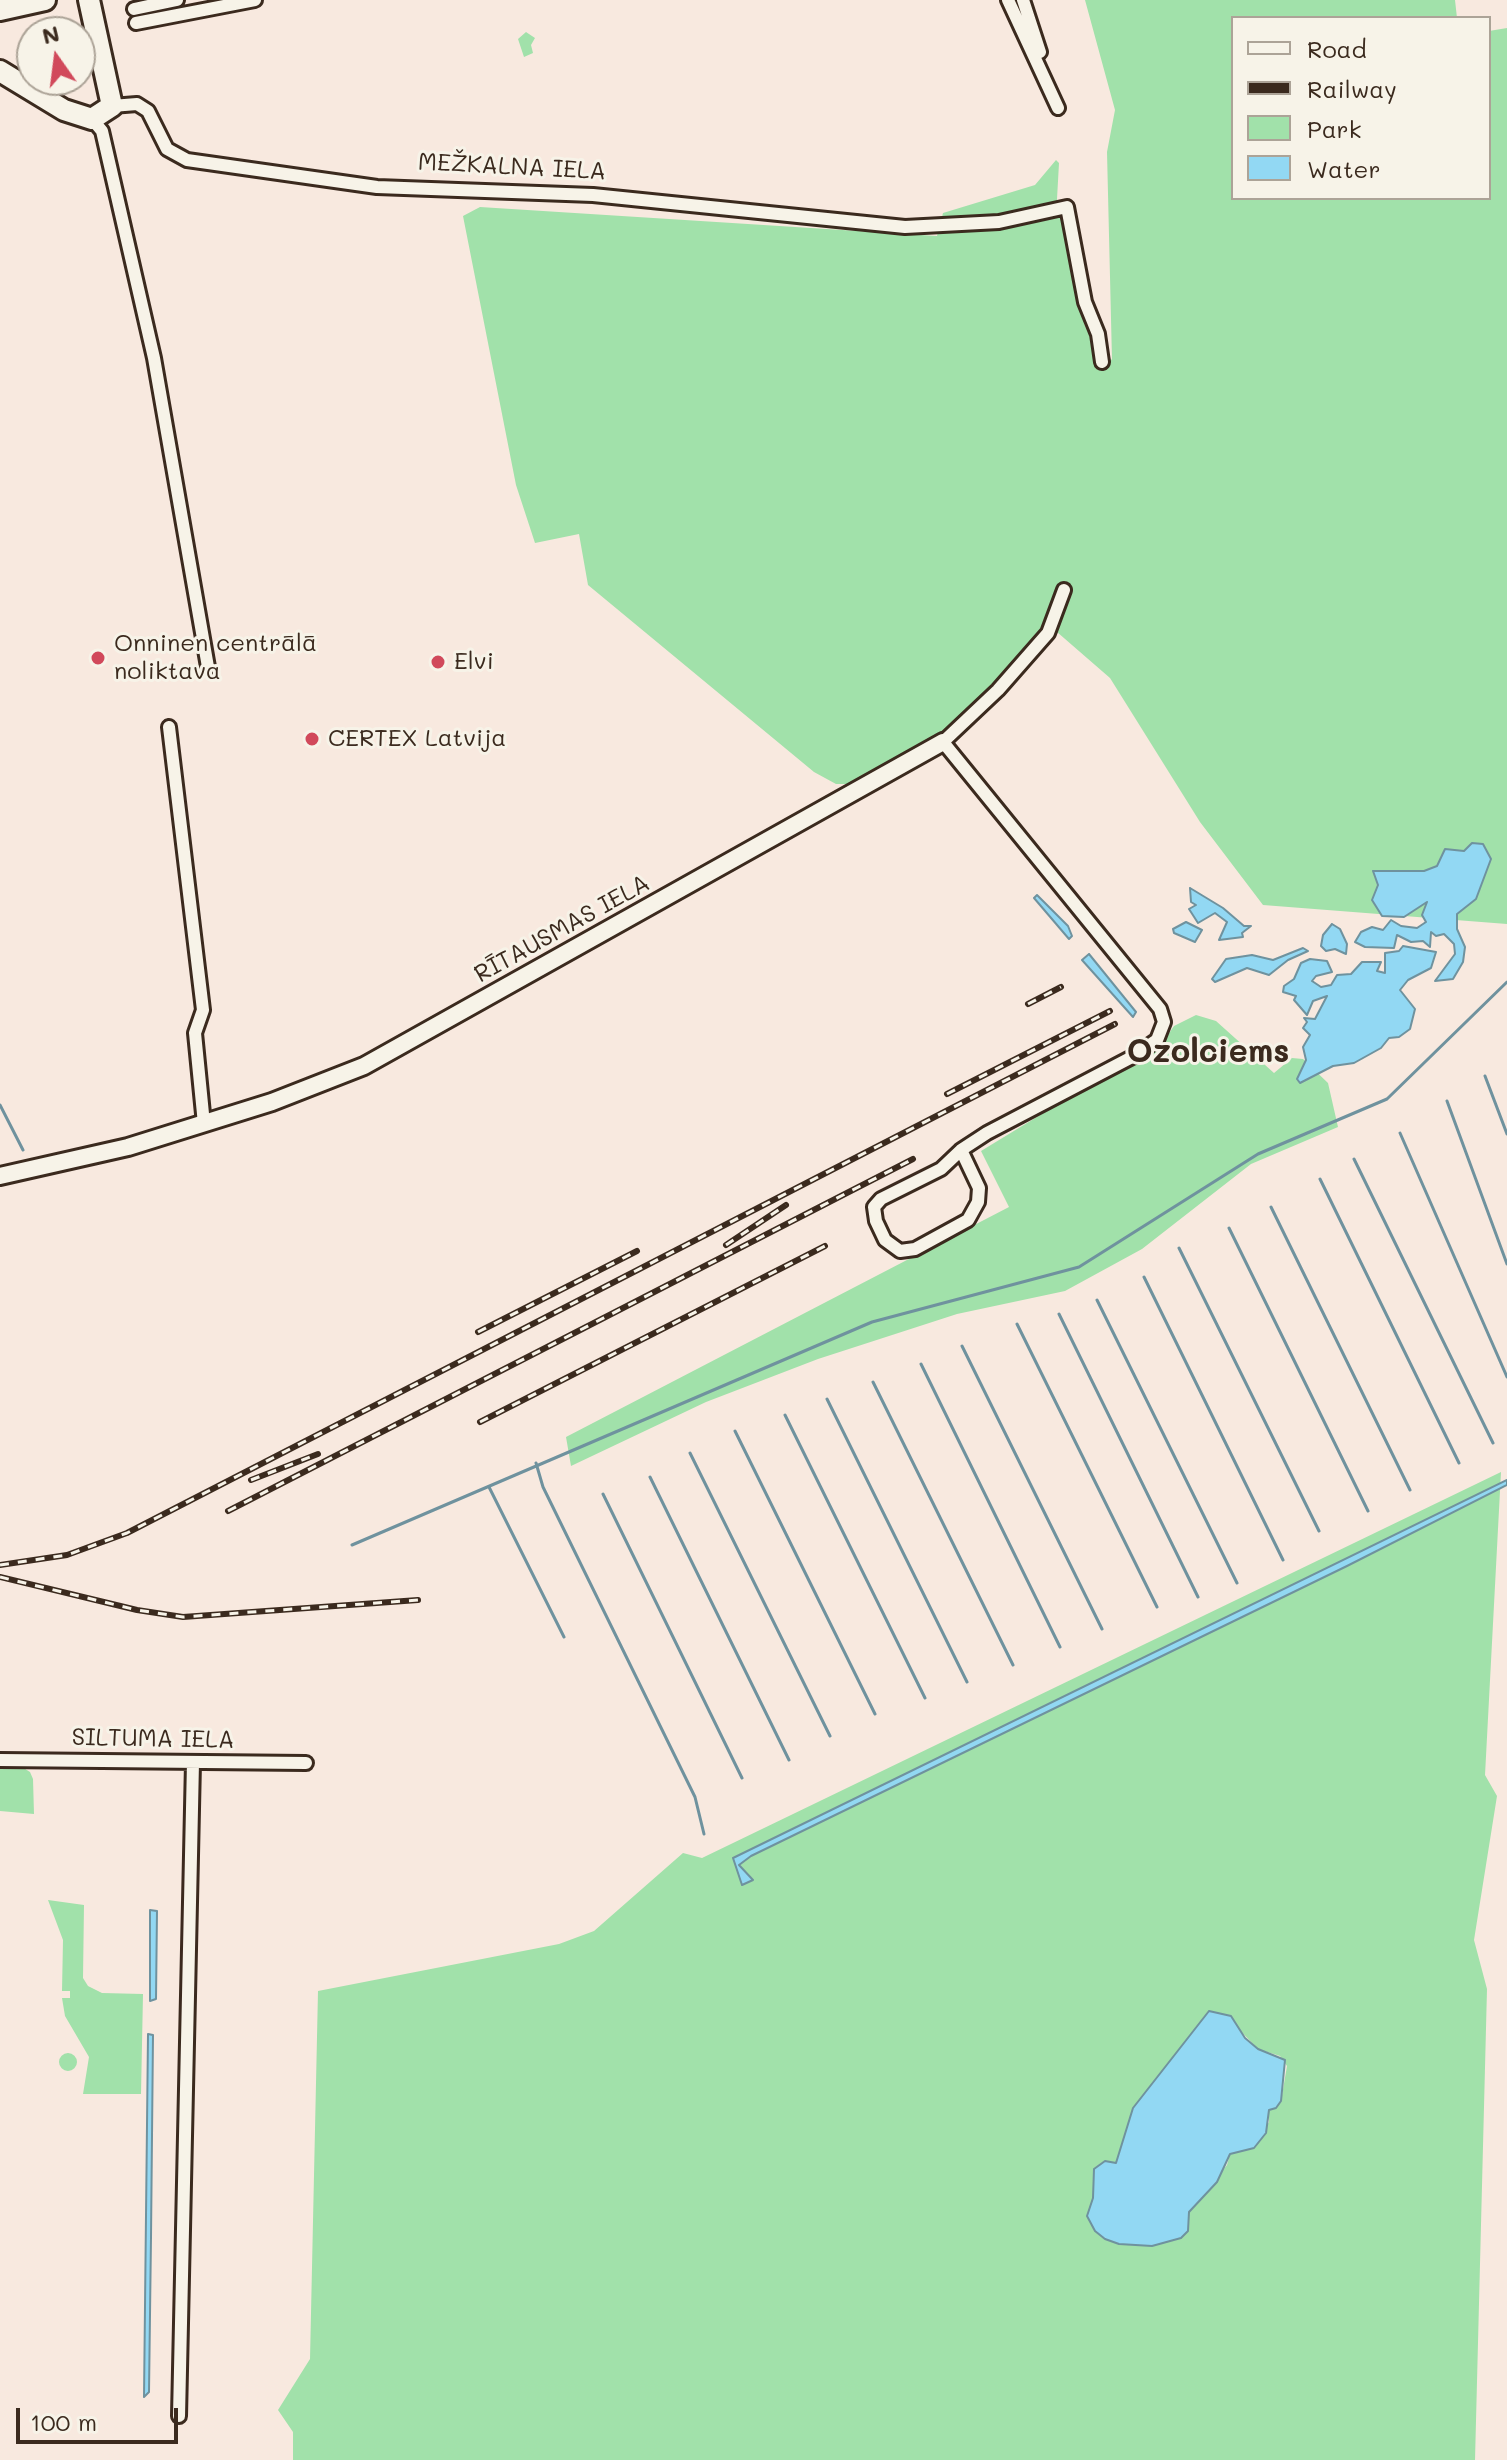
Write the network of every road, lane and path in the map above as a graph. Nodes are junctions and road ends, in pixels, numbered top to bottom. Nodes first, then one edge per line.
1 (45, 0) edge
2 (89, 0) edge
3 (177, 0) edge
4 (205, 0) edge
5 (255, 0) edge
6 (1008, 0) edge
7 (1023, 0) edge
8 (134, 9) dead end
9 (0, 10) edge
10 (189, 12) junction
11 (136, 23) dead end
12 (0, 71) edge
13 (112, 106) junction
14 (92, 119) junction
15 (1102, 362) dead end
16 (1064, 590) dead end
17 (208, 667) dead end
18 (169, 727) dead end
19 (943, 742) junction
20 (204, 1124) junction
21 (961, 1150) junction
22 (0, 1176) edge
23 (0, 1760) edge
24 (193, 1762) junction
25 (306, 1763) dead end
26 (179, 2416) dead end

1 - 9 highway
2 - 13 highway
3 - 8 street
4 - 10 street
5 - 10 street
6 - 7 street
10 - 11 street
12 - 14 highway
13 - 14 highway
13 - 15 street, MEŽKALNA IELA
14 - 17 street
16 - 19 street, RĪTAUSMAS IELA
18 - 20 street
19 - 20 street, RĪTAUSMAS IELA
19 - 21 street
20 - 22 street, RĪTAUSMAS IELA
21 - 21 street
23 - 24 street, SILTUMA IELA
24 - 25 street, SILTUMA IELA
24 - 26 street

